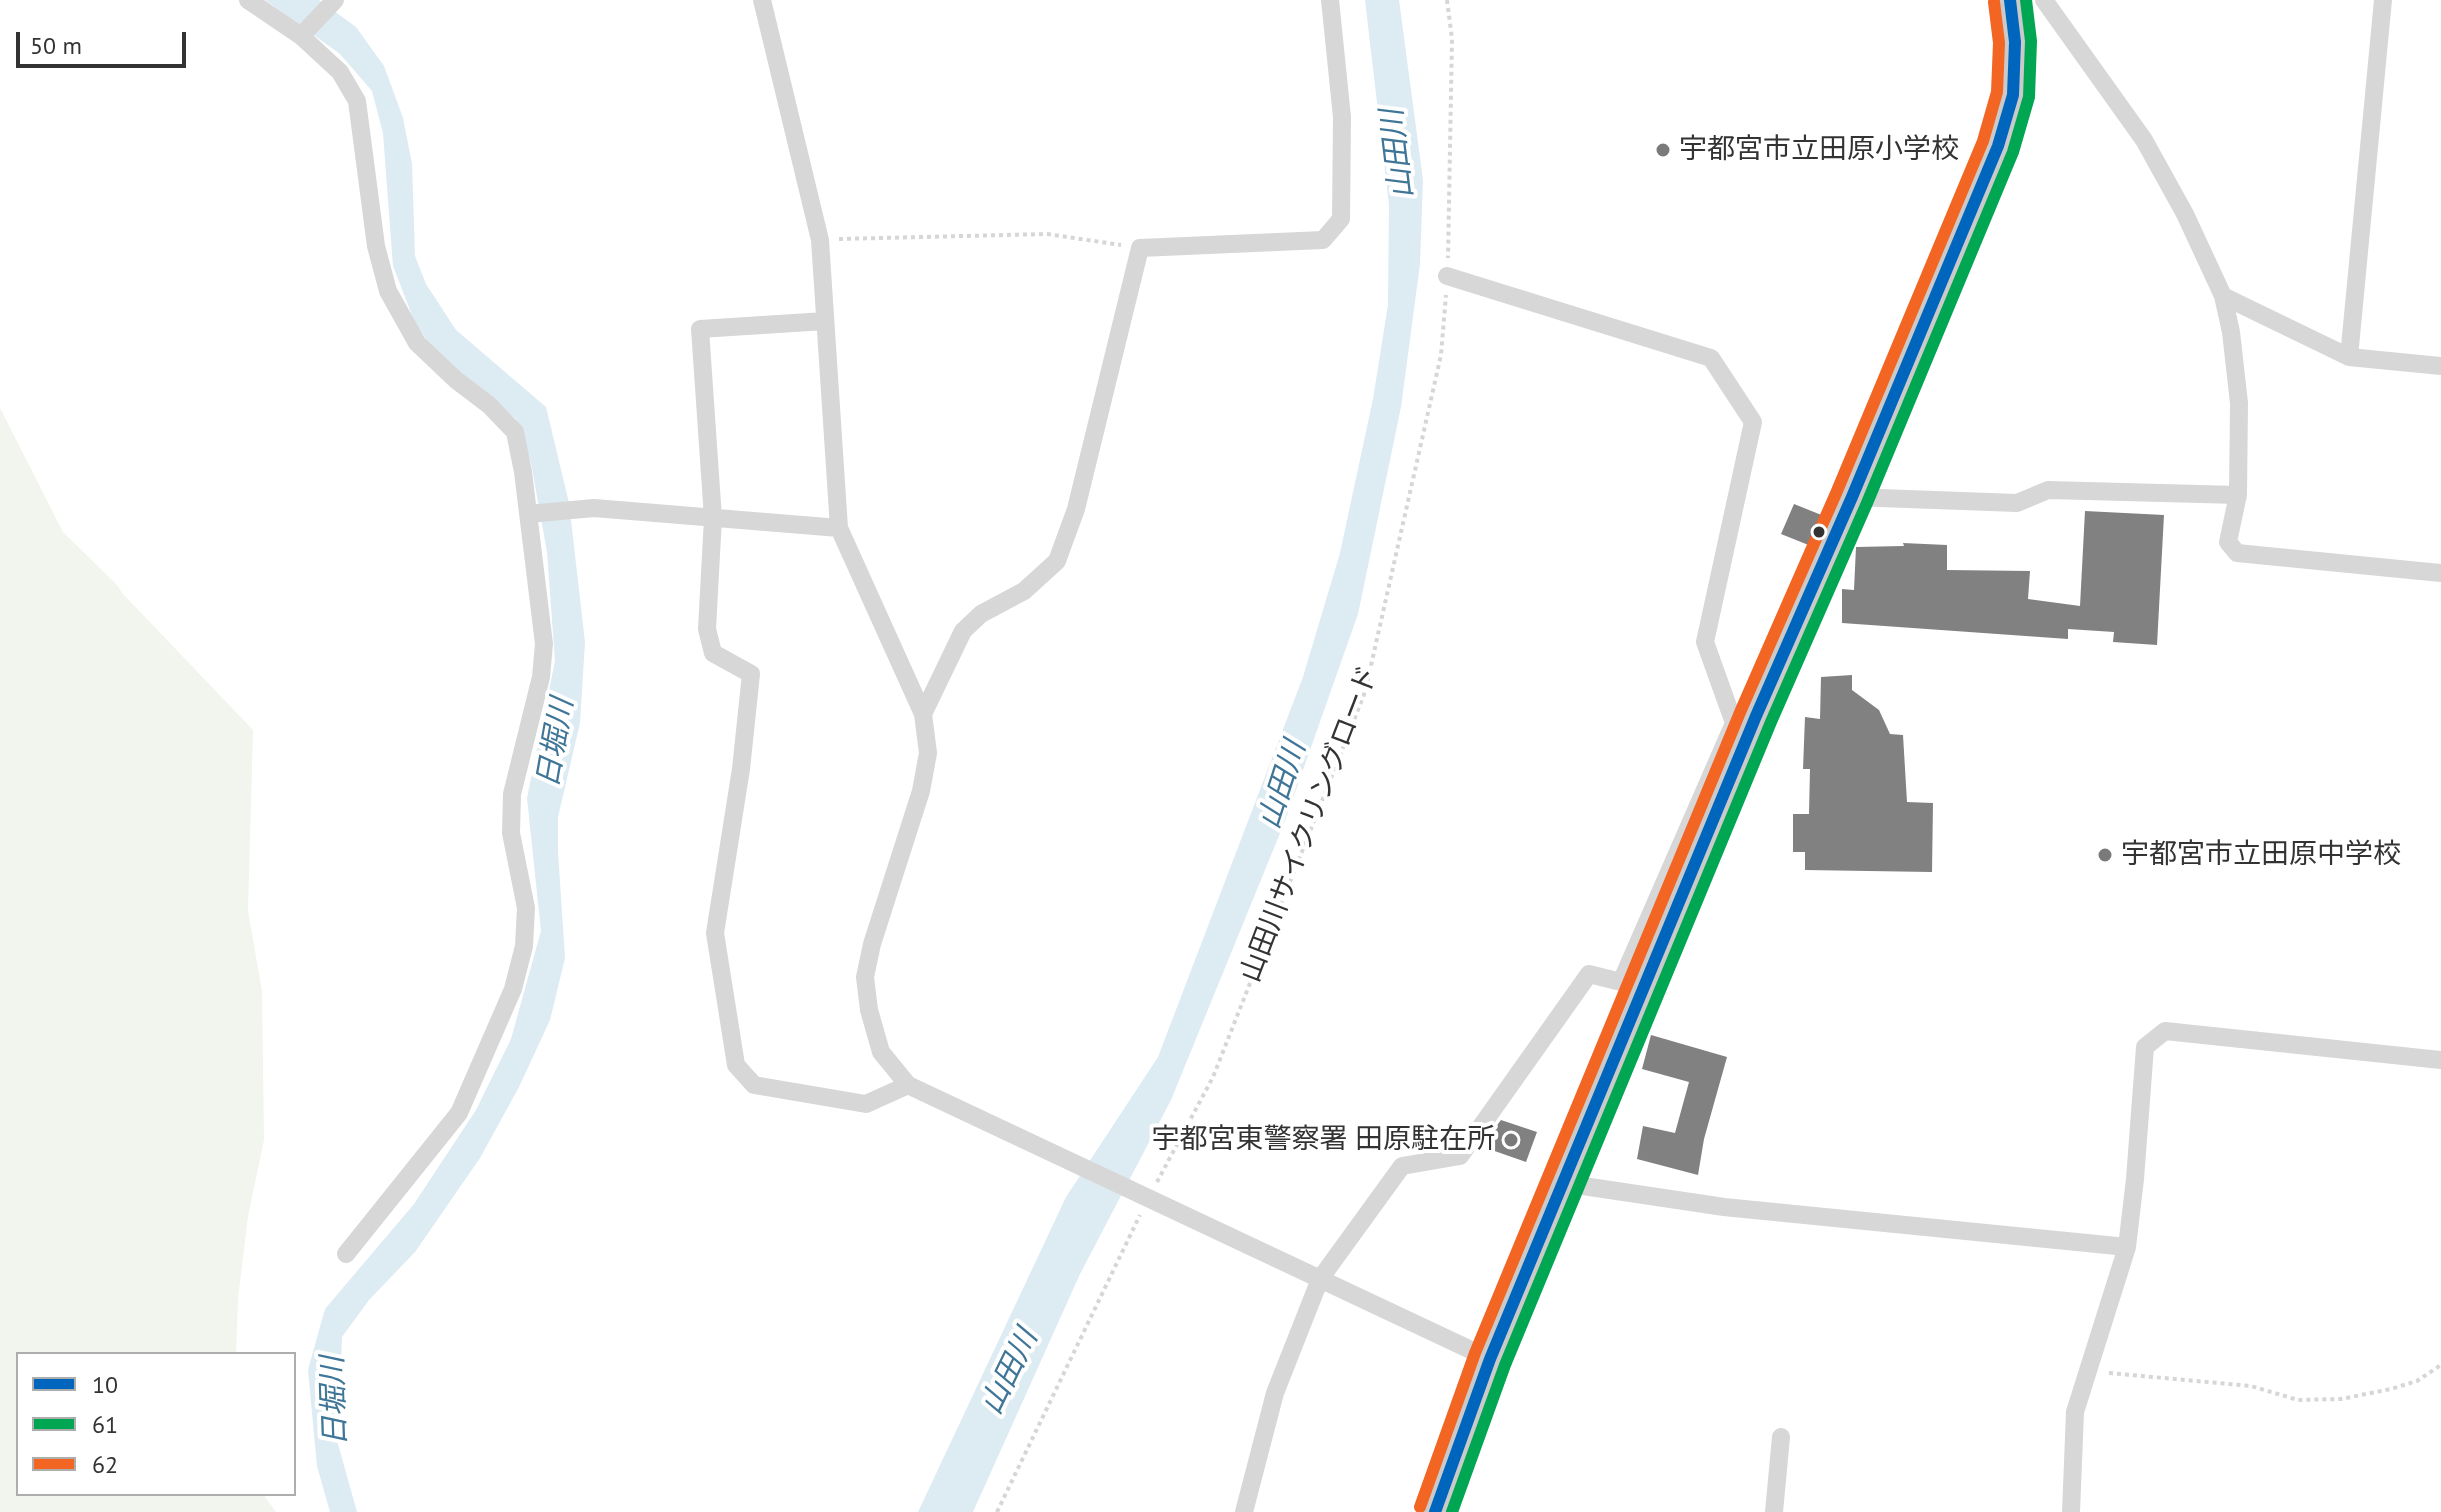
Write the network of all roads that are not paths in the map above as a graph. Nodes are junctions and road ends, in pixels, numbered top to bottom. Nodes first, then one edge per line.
1 (248, 0) edge
2 (335, 0) edge
3 (762, 0) edge
4 (1330, 0) edge
5 (2010, 0) edge
6 (2044, 0) edge
7 (2383, 0) edge
8 (301, 36) junction
9 (1447, 276) road end
10 (2223, 296) junction
11 (825, 321) junction
12 (2349, 357) junction
13 (2441, 366) edge
14 (2238, 495) junction
15 (1852, 497) junction
16 (528, 514) junction
17 (713, 518) junction
18 (839, 528) junction
19 (2441, 573) edge
20 (923, 714) junction
21 (2441, 1060) edge
22 (908, 1085) junction
23 (1563, 1183) junction
24 (2127, 1247) junction
25 (346, 1254) dead end
26 (1320, 1279) junction
27 (1490, 1359) junction
28 (1781, 1437) dead end
29 (1244, 1512) edge
30 (1435, 1512) edge
31 (1774, 1512) edge
32 (2071, 1512) edge

1 - 8 street
2 - 8 street
3 - 11 street
4 - 20 street
5 - 15 main road
6 - 10 street
7 - 12 street
8 - 16 street
9 - 26 street
10 - 12 street
10 - 14 street
11 - 17 street
11 - 18 street
12 - 13 street
14 - 15 street
14 - 19 street
15 - 23 main road
16 - 17 street
16 - 25 street
17 - 18 street
17 - 22 street
18 - 20 street
20 - 22 street
21 - 24 street
22 - 26 street
23 - 24 street
23 - 27 main road
24 - 32 street
26 - 27 street
26 - 29 street
27 - 30 main road
28 - 31 street

